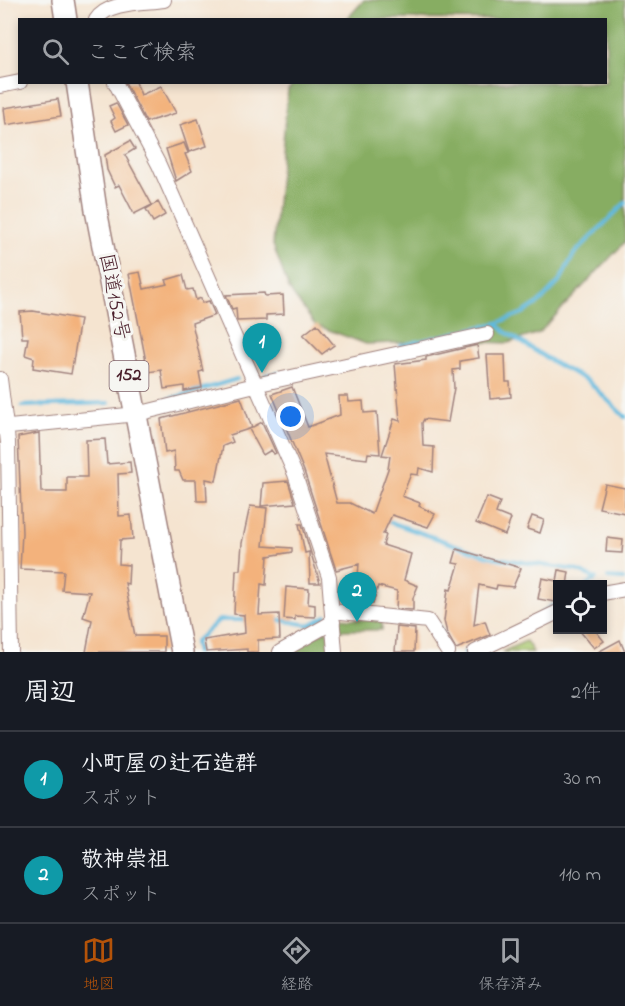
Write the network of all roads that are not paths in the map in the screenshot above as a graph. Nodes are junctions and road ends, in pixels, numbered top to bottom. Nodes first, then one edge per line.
1 (63, 0) edge
2 (164, 0) edge
3 (66, 18) edge
4 (97, 18) edge
5 (18, 82) edge
6 (77, 84) edge
7 (116, 84) edge
8 (0, 86) edge
9 (487, 334) dead end
10 (0, 379) edge
11 (255, 385) junction
12 (137, 414) junction
13 (4, 428) edge
14 (625, 589) edge
15 (607, 592) edge
16 (553, 614) edge
17 (332, 617) junction
18 (11, 652) edge
19 (182, 652) edge
20 (280, 652) edge
21 (335, 652) edge
22 (448, 652) edge
23 (475, 652) edge

1 - 3 highway
2 - 4 street
5 - 8 street
6 - 12 highway, 国道152号 / 152
7 - 11 street
9 - 11 street
10 - 13 street
11 - 12 street
11 - 17 street
12 - 13 street
12 - 19 highway, 国道152号 / 152
13 - 18 street
14 - 15 street
16 - 23 street
17 - 20 street
17 - 21 street
17 - 22 street

